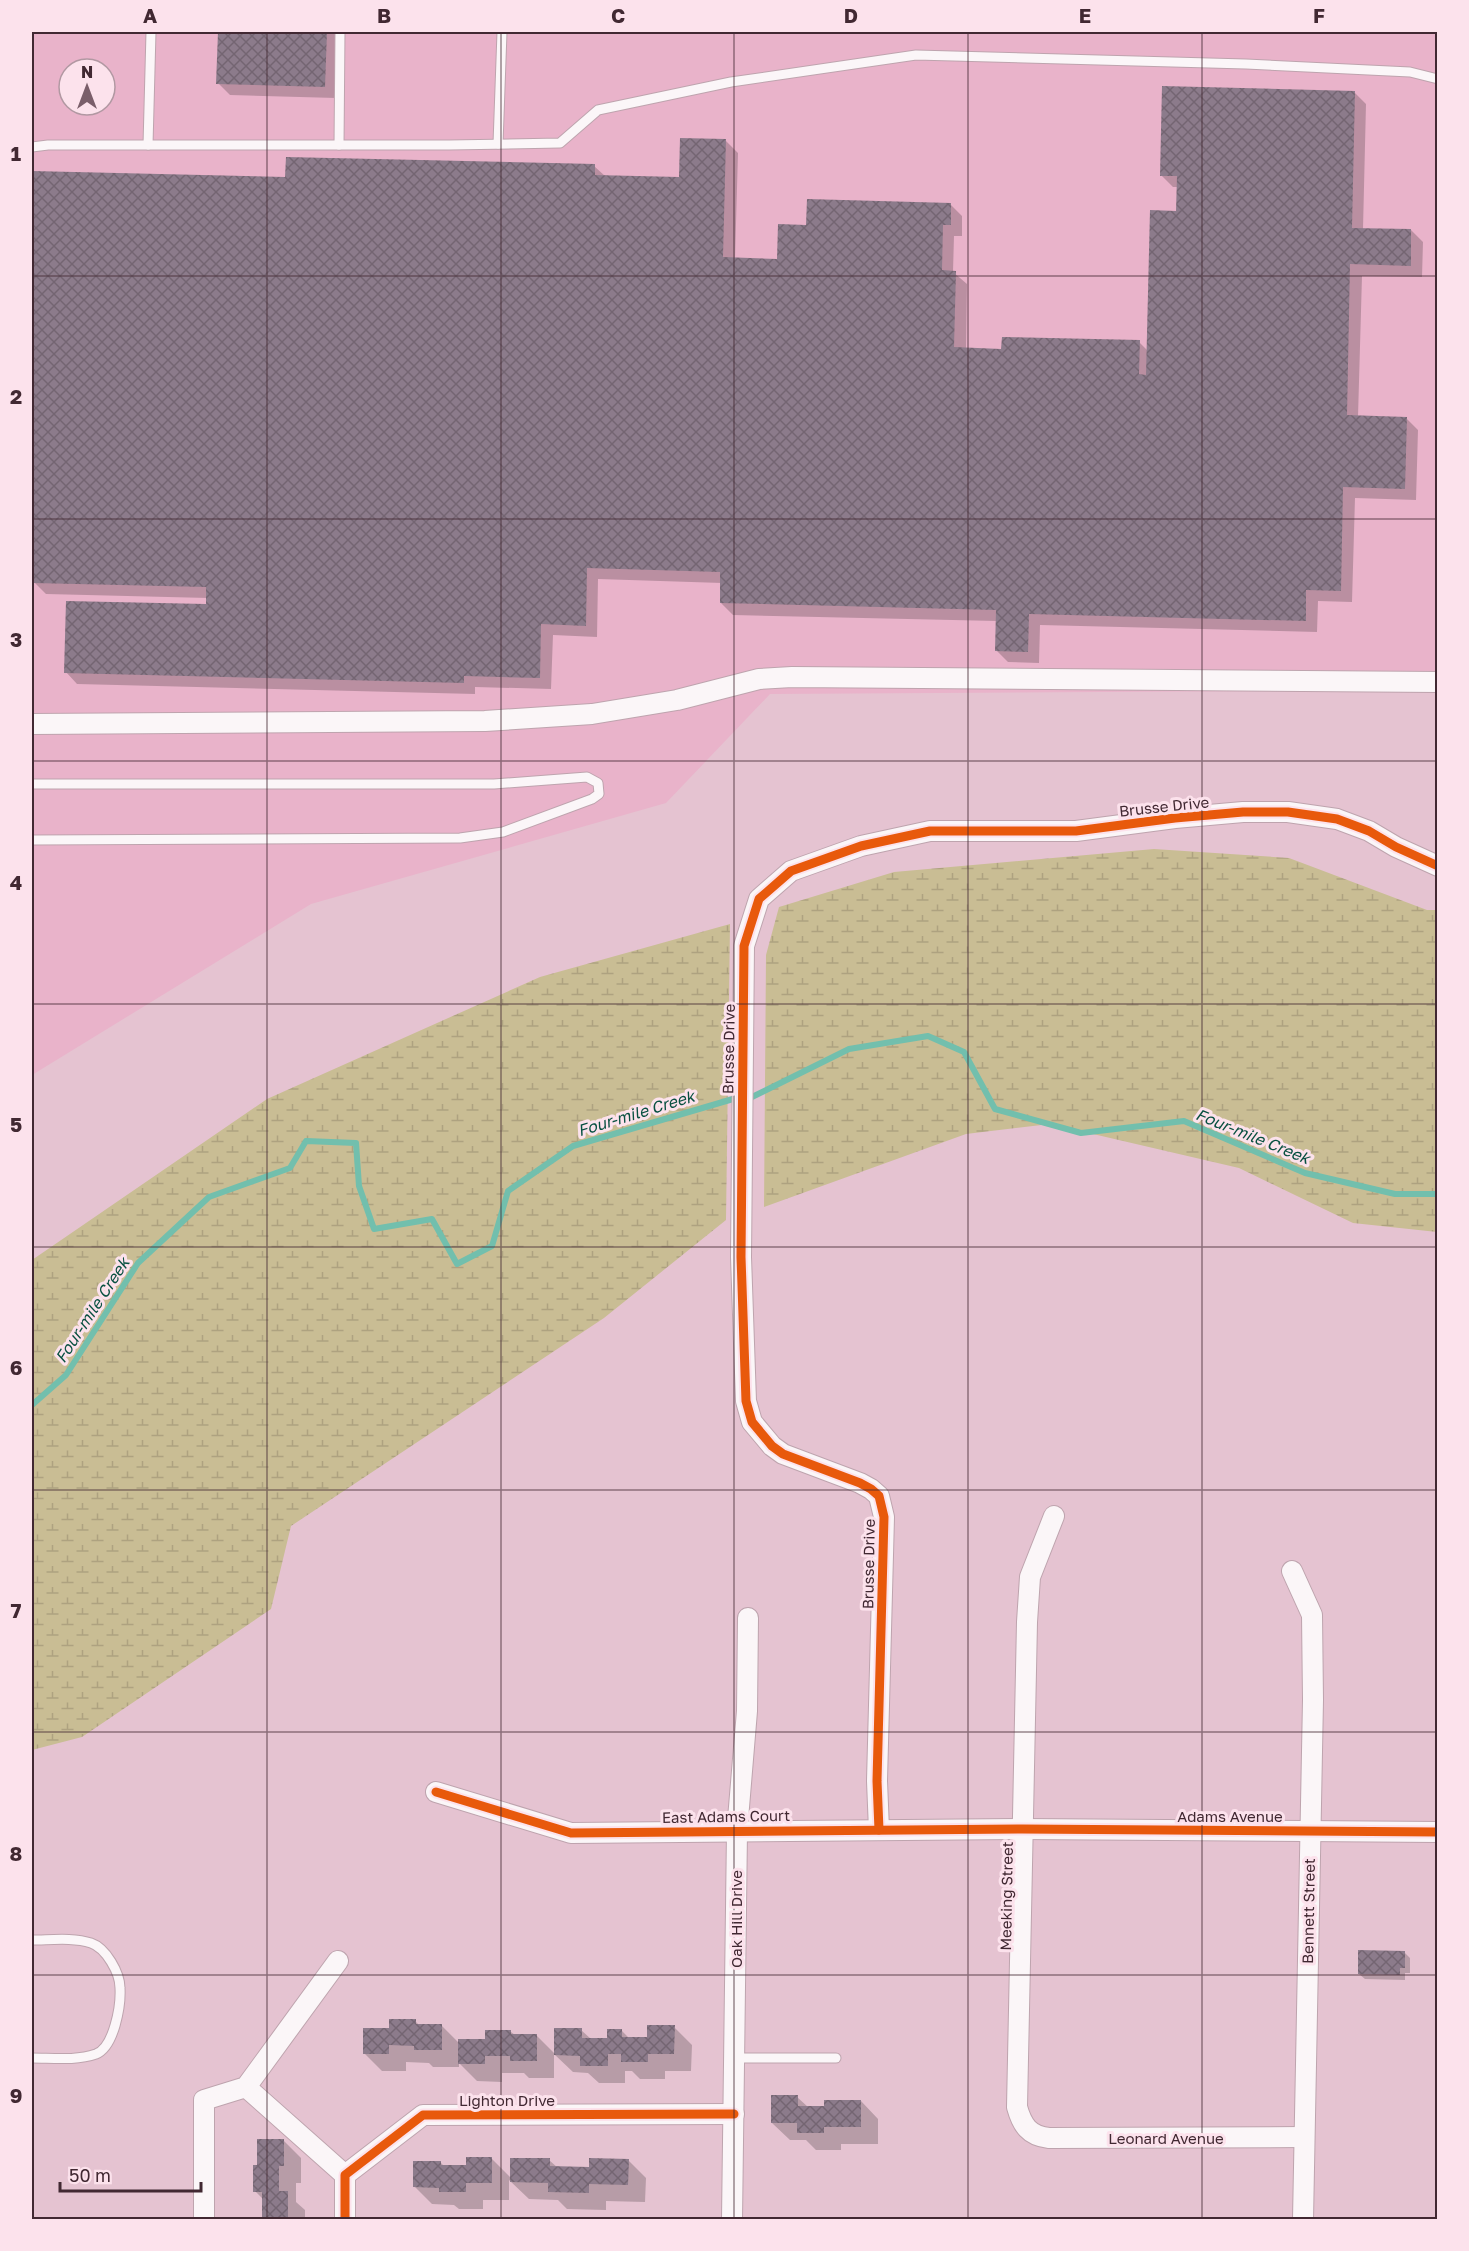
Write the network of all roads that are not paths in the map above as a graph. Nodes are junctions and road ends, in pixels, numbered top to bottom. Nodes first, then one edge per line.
1 (152, 32) edge
2 (340, 32) edge
3 (502, 32) edge
4 (1437, 79) edge
5 (498, 144) junction
6 (148, 145) junction
7 (339, 145) junction
8 (32, 147) edge
9 (1437, 682) edge
10 (32, 724) edge
11 (32, 784) edge
12 (32, 840) edge
13 (1437, 867) edge
14 (1054, 1516) dead end
15 (1292, 1571) dead end
16 (748, 1618) dead end
17 (436, 1792) dead end
18 (1022, 1829) junction
19 (879, 1830) junction
20 (737, 1831) junction
21 (1309, 1831) junction
22 (1437, 1832) edge
23 (32, 1940) edge
24 (338, 1961) dead end
25 (32, 2058) edge
26 (735, 2058) junction
27 (836, 2058) dead end
28 (246, 2087) junction
29 (734, 2114) junction
30 (1030, 2133) joint
31 (1304, 2137) junction
32 (345, 2175) junction
33 (204, 2220) edge
34 (345, 2220) edge
35 (732, 2220) edge
36 (1303, 2220) edge

1 - 6 lane
2 - 7 lane
3 - 5 lane
4 - 5 lane
5 - 7 lane
6 - 7 lane
6 - 8 lane
9 - 10 street
11 - 12 lane
13 - 19 street, Brusse Drive
14 - 18 street, Meeking Street
15 - 21 street, Bennett Street
16 - 20 street, Oak Hill Drive
17 - 20 street, East Adams Court
18 - 19 street, East Adams Court
18 - 21 street, Adams Avenue
18 - 30 street, Meeking Street
19 - 20 street, East Adams Court
20 - 26 street, Oak Hill Drive
21 - 22 street, Adams Avenue
21 - 31 street, Bennett Street
23 - 25 lane
24 - 28 street
26 - 27 lane
26 - 29 street, Oak Hill Drive
28 - 32 street
28 - 33 street
29 - 32 street, Lighton Drive
29 - 35 street, Oak Hill Drive
30 - 31 street, Leonard Avenue
31 - 36 street, Bennett Street
32 - 34 street

